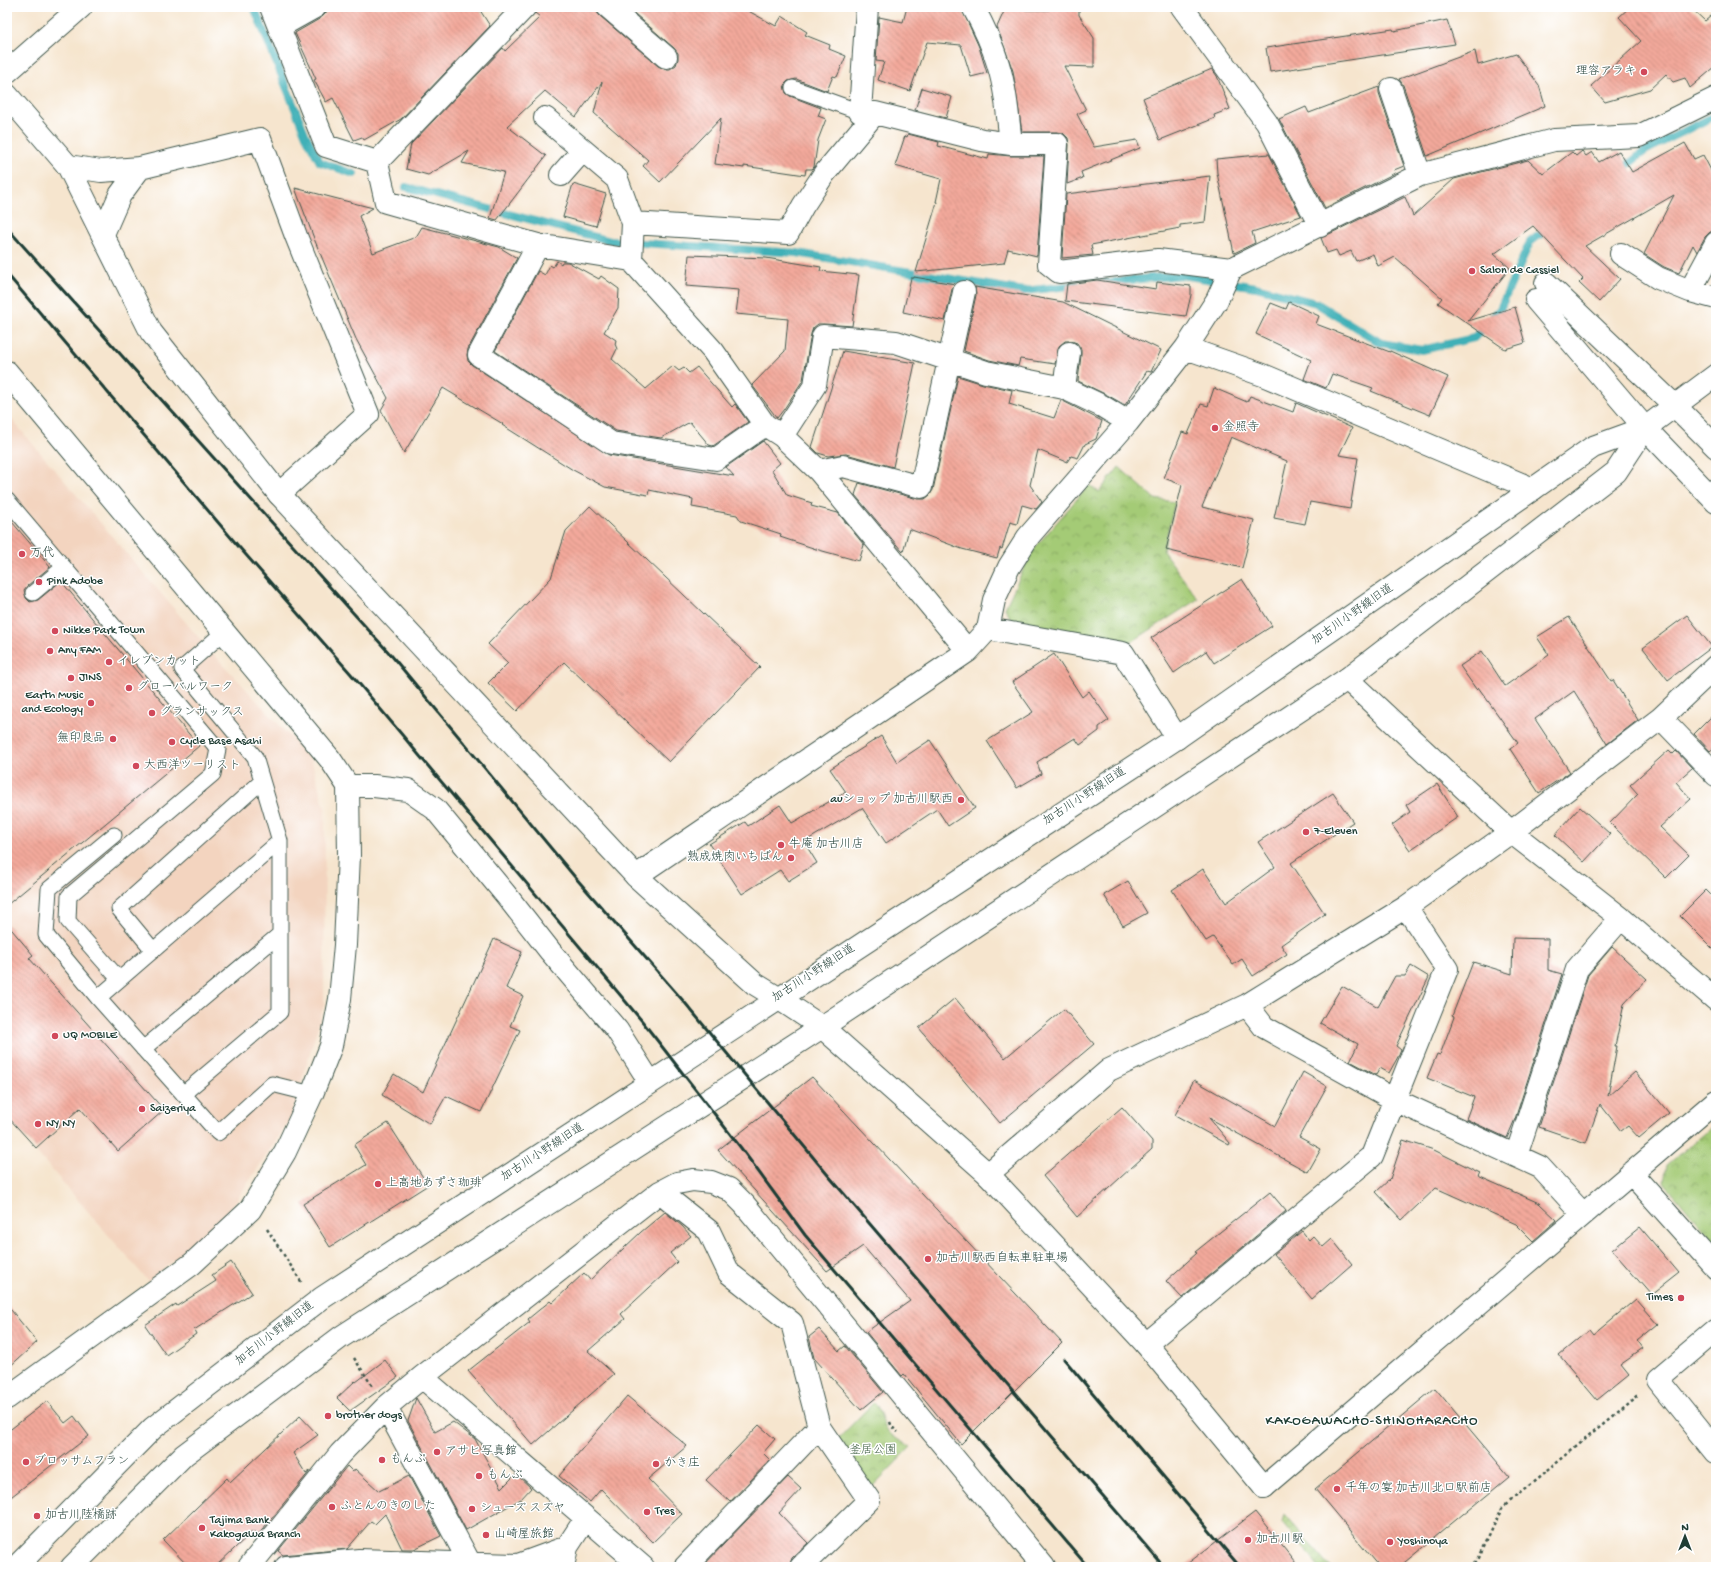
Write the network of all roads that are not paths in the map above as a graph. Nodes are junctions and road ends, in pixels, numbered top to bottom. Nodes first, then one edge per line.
1 (81, 7) edge
2 (315, 7) edge
3 (608, 7) edge
4 (867, 7) edge
5 (973, 7) edge
6 (1182, 7) edge
7 (513, 12) edge
8 (275, 17) edge
9 (666, 57) dead end
10 (7, 72) edge
11 (794, 88) dead end
12 (1391, 89) dead end
13 (7, 95) edge
14 (1716, 98) edge
15 (868, 112) junction
16 (545, 118) dead end
17 (1011, 144) junction
18 (583, 150) junction
19 (376, 162) junction
20 (68, 166) junction
21 (140, 168) junction
22 (561, 175) dead end
23 (1420, 175) junction
24 (633, 223) junction
25 (1320, 226) junction
26 (103, 234) junction
27 (1716, 243) edge
28 (538, 245) junction
29 (1621, 254) dead end
30 (630, 260) junction
31 (1231, 269) junction
32 (1690, 291) junction
33 (964, 292) dead end
34 (1716, 298) edge
35 (1186, 348) junction
36 (1068, 353) dead end
37 (950, 361) junction
38 (7, 372) edge
39 (1716, 375) edge
40 (1064, 388) junction
41 (1675, 406) junction
42 (1128, 422) junction
43 (1645, 428) junction
44 (773, 430) junction
45 (1716, 447) edge
46 (818, 471) junction
47 (1533, 489) junction
48 (279, 494) junction
49 (7, 500) edge
50 (1716, 502) edge
51 (64, 567) junction
52 (33, 592) dead end
53 (988, 629) junction
54 (224, 632) junction
55 (968, 651) junction
56 (1716, 666) edge
57 (1347, 679) junction
58 (1662, 718) junction
59 (1177, 738) junction
60 (1716, 775) edge
61 (262, 781) junction
62 (348, 786) junction
63 (1511, 832) junction
64 (114, 835) dead end
65 (280, 841) junction
66 (636, 876) junction
67 (1406, 907) junction
68 (1621, 918) junction
69 (280, 934) junction
70 (153, 950) junction
71 (119, 979) junction
72 (98, 998) junction
73 (778, 998) junction
74 (1716, 1000) edge
75 (1247, 1006) junction
76 (822, 1027) junction
77 (143, 1048) junction
78 (650, 1082) junction
79 (184, 1094) junction
80 (312, 1094) junction
81 (1395, 1100) junction
82 (1716, 1101) edge
83 (1516, 1156) junction
84 (1631, 1173) junction
85 (988, 1174) junction
86 (660, 1192) junction
87 (1583, 1214) junction
88 (1716, 1268) edge
89 (1716, 1330) edge
90 (1146, 1344) junction
91 (422, 1378) junction
92 (7, 1397) edge
93 (386, 1407) junction
94 (819, 1427) junction
95 (1716, 1451) edge
96 (586, 1518) junction
97 (565, 1557) edge
98 (471, 1565) edge
99 (16, 1567) edge
100 (72, 1567) edge
101 (249, 1567) edge
102 (286, 1567) edge
103 (643, 1567) edge
104 (685, 1567) edge
105 (801, 1567) edge
106 (1044, 1567) edge

1 - 10 street
2 - 8 street
3 - 9 street
4 - 15 street
5 - 17 street
6 - 25 street
7 - 19 street
8 - 19 street
11 - 15 lane
12 - 23 street
13 - 20 street
14 - 23 street
15 - 17 street
15 - 24 street
16 - 18 street
17 - 31 street
18 - 22 street
18 - 24 street
19 - 28 street
20 - 21 street
20 - 26 street
21 - 26 street
21 - 48 street
23 - 25 street
24 - 30 street
25 - 31 street
26 - 48 street
27 - 32 street
28 - 30 street
28 - 44 street
29 - 32 street
30 - 44 street
31 - 35 street
32 - 34 street
33 - 37 street
35 - 42 street
35 - 47 street
36 - 40 street
37 - 40 street
37 - 44 street
37 - 46 street
38 - 54 street
39 - 41 street, 加古川小野線旧道
40 - 42 street
41 - 43 street, 加古川小野線旧道
41 - 43 street
41 - 45 street
42 - 53 street
43 - 47 street, 加古川小野線旧道
43 - 50 street
43 - 57 street, 加古川小野線旧道
44 - 46 street
46 - 55 street
47 - 59 street, 加古川小野線旧道
48 - 66 street
49 - 51 lane
51 - 52 lane
51 - 71 lane
53 - 55 street
53 - 59 street
54 - 61 lane
54 - 62 street
55 - 66 street
56 - 58 street
57 - 63 street
57 - 76 street, 加古川小野線旧道
58 - 60 street
58 - 63 street
59 - 73 street, 加古川小野線旧道
61 - 65 lane
61 - 70 lane
62 - 78 street
62 - 80 street
63 - 67 street
63 - 68 street
64 - 72 lane
65 - 69 lane
65 - 70 lane
66 - 73 street
67 - 75 street
67 - 81 street
68 - 74 street
68 - 83 street
69 - 77 lane
69 - 79 lane
70 - 71 lane
71 - 72 lane
72 - 77 lane
73 - 76 street
73 - 78 street, 加古川小野線旧道
75 - 81 street
75 - 85 street
76 - 85 street
76 - 100 street, 加古川小野線旧道
77 - 79 lane
78 - 99 street, 加古川小野線旧道
79 - 80 lane
80 - 92 street
81 - 83 street
81 - 90 street
82 - 84 street
83 - 87 street
84 - 87 street
84 - 88 street
85 - 90 street
86 - 91 street
86 - 94 street
86 - 106 street
87 - 90 street
89 - 95 street
91 - 93 street
91 - 96 street
93 - 98 street
93 - 101 street
94 - 104 street
94 - 105 street
96 - 97 street
96 - 103 street
97 - 98 street
98 - 102 street

